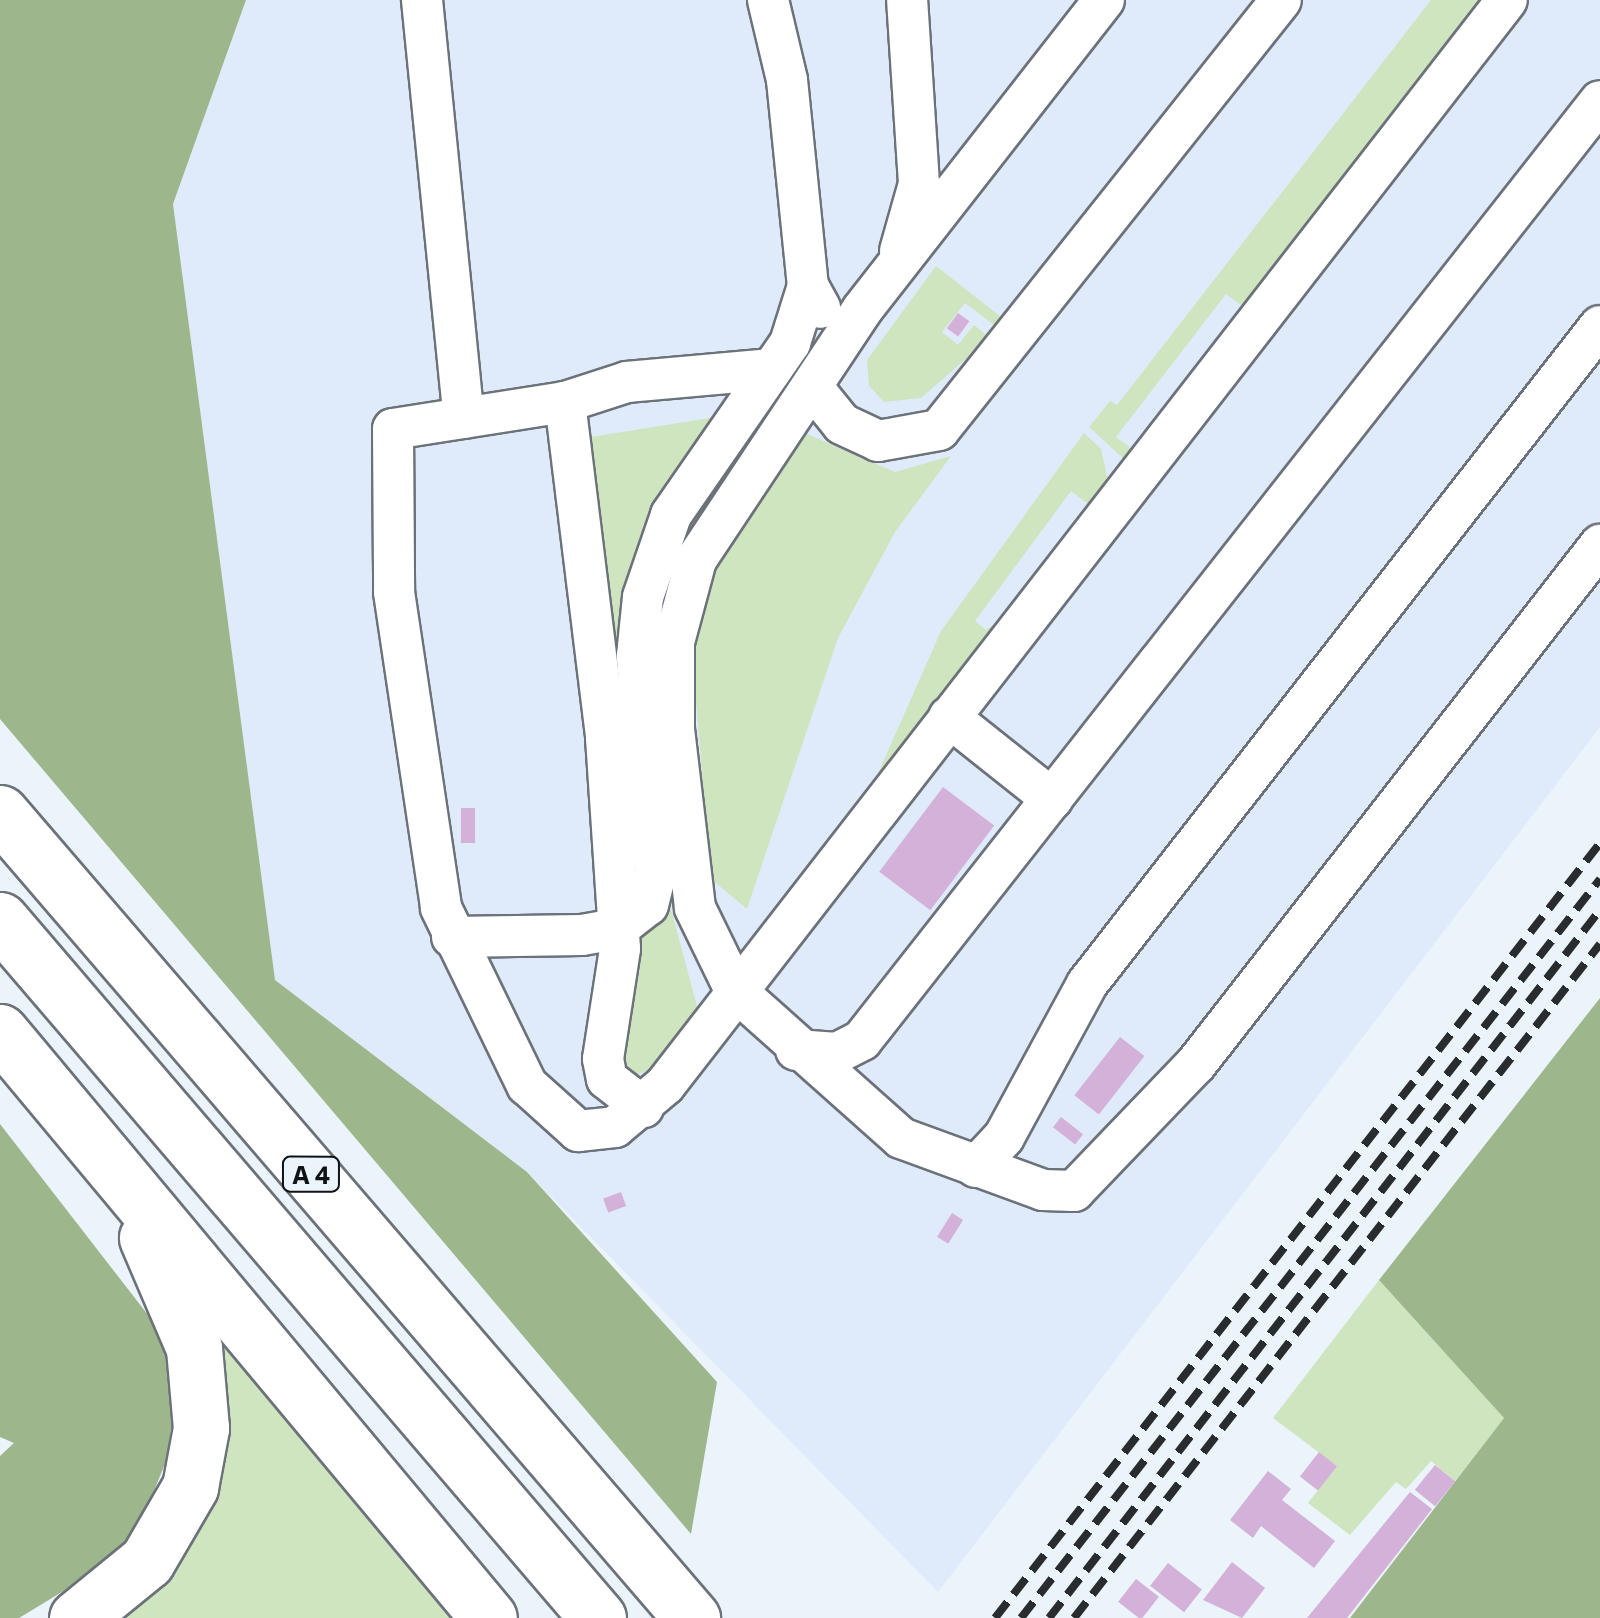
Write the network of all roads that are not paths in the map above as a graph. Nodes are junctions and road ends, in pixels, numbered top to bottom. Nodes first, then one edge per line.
1 (422, 0) edge
2 (768, 0) edge
3 (790, 0) edge
4 (907, 0) edge
5 (1104, 0) edge
6 (1281, 0) edge
7 (1508, 0) edge
8 (786, 80) junction
9 (1600, 101) edge
10 (894, 270) junction
11 (808, 286) junction
12 (1600, 326) edge
13 (847, 336) junction
14 (760, 384) junction
15 (813, 388) junction
16 (565, 402) junction
17 (464, 418) junction
18 (1600, 545) edge
19 (657, 706) junction
20 (949, 716) junction
21 (1052, 799) junction
22 (0, 813) edge
23 (0, 920) edge
24 (616, 929) junction
25 (452, 937) junction
26 (735, 990) junction
27 (0, 1032) edge
28 (796, 1050) junction
29 (643, 1107) junction
30 (100, 1152) junction
31 (976, 1167) junction
32 (481, 1608) edge
33 (596, 1615) edge
34 (76, 1618) edge
35 (692, 1618) edge

1 - 17 lane
2 - 8 lane
3 - 8 lane
4 - 10 lane
5 - 10 lane
6 - 15 lane
7 - 20 lane
8 - 11 lane
9 - 21 lane
10 - 13 lane
11 - 13 lane
11 - 14 lane
12 - 31 lane
13 - 15 lane
14 - 15 lane
14 - 16 lane
14 - 19 lane
15 - 19 lane
16 - 17 lane
16 - 24 lane
17 - 25 lane
18 - 31 lane
19 - 24 lane
19 - 26 lane
20 - 21 lane
20 - 26 lane
21 - 28 lane
22 - 35 highway, A 4
23 - 33 highway, A 4
24 - 25 lane
24 - 29 lane
25 - 29 lane
26 - 28 lane
26 - 29 lane
27 - 30 highway
28 - 31 lane
30 - 32 highway
30 - 34 highway

